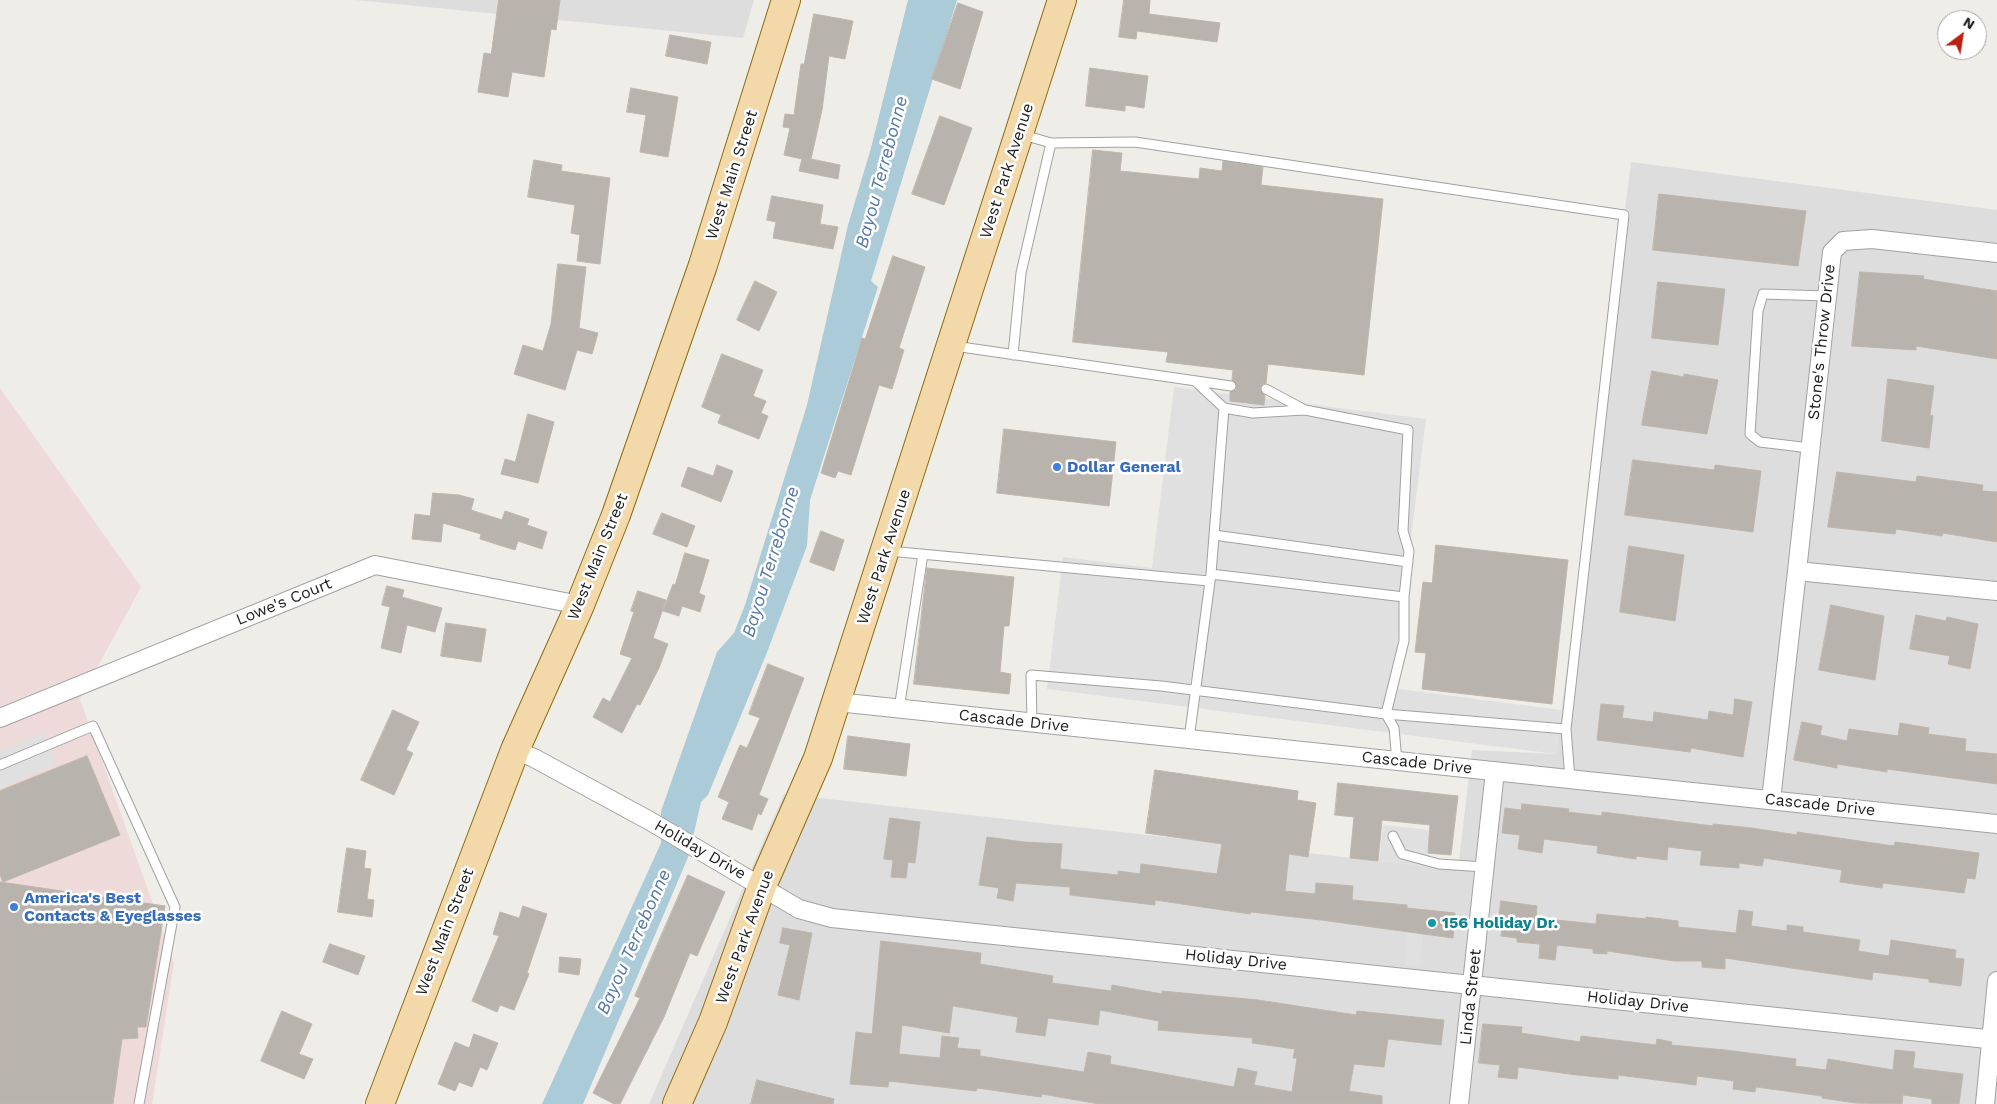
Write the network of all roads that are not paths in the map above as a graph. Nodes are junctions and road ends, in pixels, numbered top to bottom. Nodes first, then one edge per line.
1 (786, 0) edge
2 (1062, 0) edge
3 (1019, 134) junction
4 (1051, 143) junction
5 (1997, 253) edge
6 (1827, 296) junction
7 (952, 346) junction
8 (1013, 355) junction
9 (1195, 381) junction
10 (1231, 386) dead end
11 (1266, 389) dead end
12 (1224, 408) junction
13 (1305, 410) junction
14 (1810, 448) junction
15 (1214, 535) junction
16 (886, 551) junction
17 (923, 554) junction
18 (1408, 562) junction
19 (1797, 571) junction
20 (1210, 577) junction
21 (1997, 591) edge
22 (1404, 597) junction
23 (580, 606) junction
24 (1196, 690) junction
25 (837, 702) junction
26 (899, 709) junction
27 (1386, 714) junction
28 (0, 718) edge
29 (1032, 722) junction
30 (1566, 729) junction
31 (1189, 739) junction
32 (515, 750) junction
33 (1397, 761) junction
34 (0, 765) edge
35 (1495, 771) junction
36 (1570, 779) junction
37 (1771, 800) junction
38 (1997, 824) edge
39 (1393, 836) dead end
40 (1485, 868) junction
41 (762, 886) junction
42 (1997, 981) edge
43 (1472, 985) junction
44 (1994, 1039) edge
45 (139, 1104) edge
46 (380, 1104) edge
47 (677, 1104) edge
48 (1459, 1104) edge
49 (1985, 1104) edge

1 - 23 main road, West Main Street
2 - 3 main road, West Park Avenue
3 - 4 lane
3 - 7 main road, West Park Avenue
4 - 8 lane
4 - 30 lane
5 - 6 street, Stone's Throw Drive
6 - 14 street, Stone's Throw Drive
6 - 14 lane
7 - 8 lane
7 - 16 main road, West Park Avenue
8 - 9 lane
9 - 10 lane
9 - 12 lane
11 - 13 lane
12 - 13 lane
12 - 15 lane
13 - 18 lane
14 - 19 street, Stone's Throw Drive
15 - 18 lane
15 - 20 lane
16 - 17 lane
16 - 25 main road, West Park Avenue
17 - 20 lane
17 - 26 lane
18 - 22 lane
19 - 21 street
19 - 37 street, Stone's Throw Drive
20 - 22 lane
20 - 24 lane
22 - 27 lane
23 - 28 street, Lowe's Court
23 - 32 main road, West Main Street
24 - 27 lane
24 - 29 lane
24 - 31 lane
25 - 26 street, Cascade Drive
25 - 41 main road, West Park Avenue
26 - 29 street, Cascade Drive
27 - 30 lane
27 - 33 lane
29 - 31 street, Cascade Drive
30 - 36 lane
31 - 33 street, Cascade Drive
32 - 41 street, Holiday Drive
32 - 46 main road, West Main Street
33 - 35 street, Cascade Drive
34 - 45 lane
35 - 36 street, Cascade Drive
35 - 40 street, Linda Street
36 - 37 street, Cascade Drive
37 - 38 street, Cascade Drive
39 - 40 lane
40 - 43 street, Linda Street
41 - 43 street, Holiday Drive
41 - 47 main road, West Park Avenue
42 - 44 street
43 - 44 street, Holiday Drive
43 - 48 street, Linda Street
44 - 49 street

